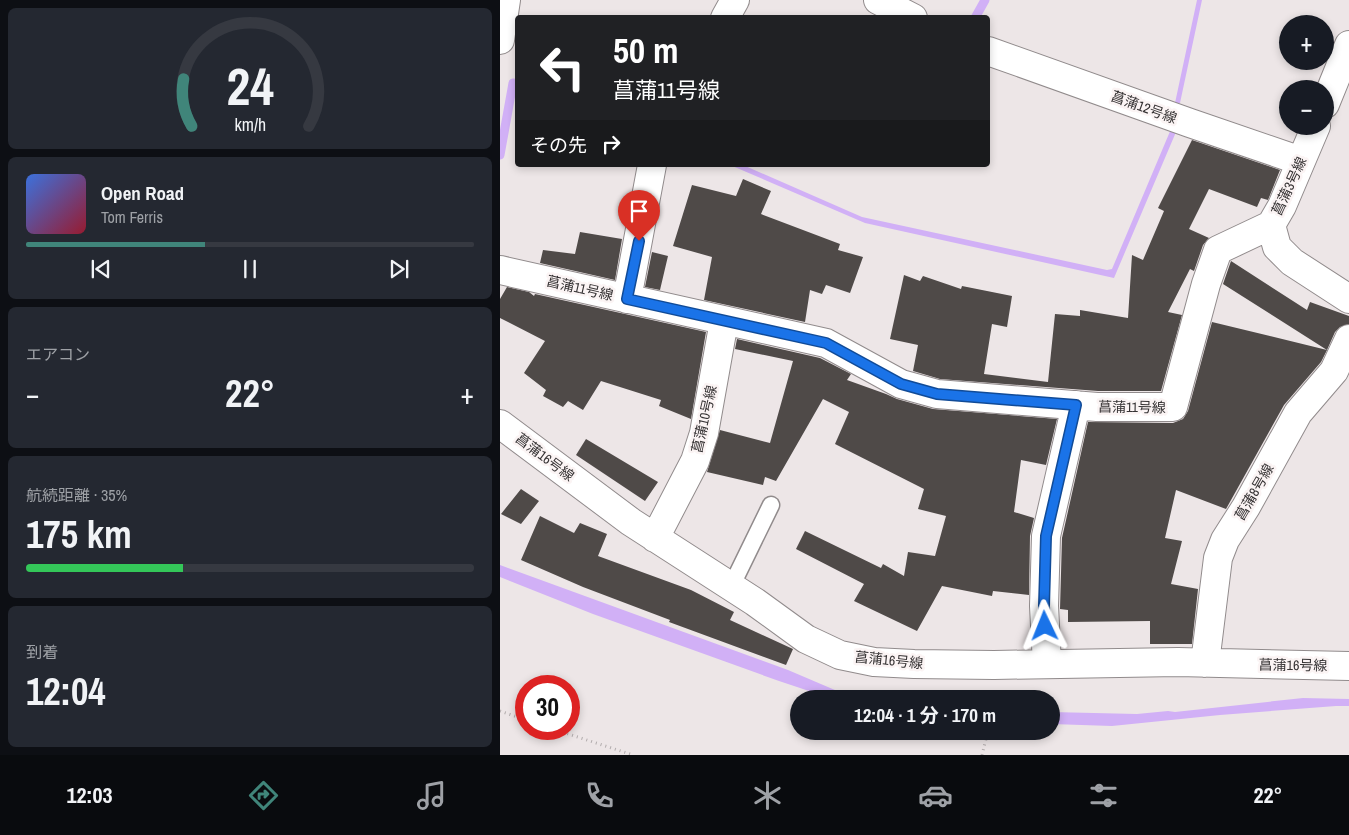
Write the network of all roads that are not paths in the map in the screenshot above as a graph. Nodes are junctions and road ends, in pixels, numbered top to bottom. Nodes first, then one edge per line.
1 (506, 0) edge
2 (736, 0) edge
3 (878, 0) edge
4 (727, 15) edge
5 (907, 15) edge
6 (500, 40) edge
7 (1349, 46) edge
8 (990, 52) edge
9 (1334, 82) edge
10 (1312, 135) edge
11 (1301, 161) junction
12 (652, 167) edge
13 (1271, 225) junction
14 (500, 270) edge
15 (627, 299) junction
16 (1349, 299) edge
17 (724, 321) junction
18 (1349, 339) edge
19 (1076, 405) junction
20 (500, 424) edge
21 (770, 505) dead end
22 (655, 538) junction
23 (731, 587) junction
24 (1205, 663) junction
25 (1047, 664) junction
26 (1349, 666) edge

1 - 6 street
2 - 4 street
3 - 5 street
7 - 9 street
8 - 11 street, 菖蒲12号線
10 - 11 street, 菖蒲3号線
11 - 13 street, 菖蒲3号線
12 - 15 street
13 - 16 street, 菖蒲3号線
13 - 19 street, 菖蒲11号線
14 - 15 street, 菖蒲11号線
15 - 17 street, 菖蒲11号線
17 - 19 street, 菖蒲11号線
17 - 22 street, 菖蒲10号線
18 - 24 street, 菖蒲8号線
19 - 25 street
20 - 22 street, 菖蒲16号線
21 - 23 lane
22 - 23 street, 菖蒲16号線
23 - 25 street, 菖蒲16号線
24 - 25 street, 菖蒲16号線
24 - 26 street, 菖蒲16号線

